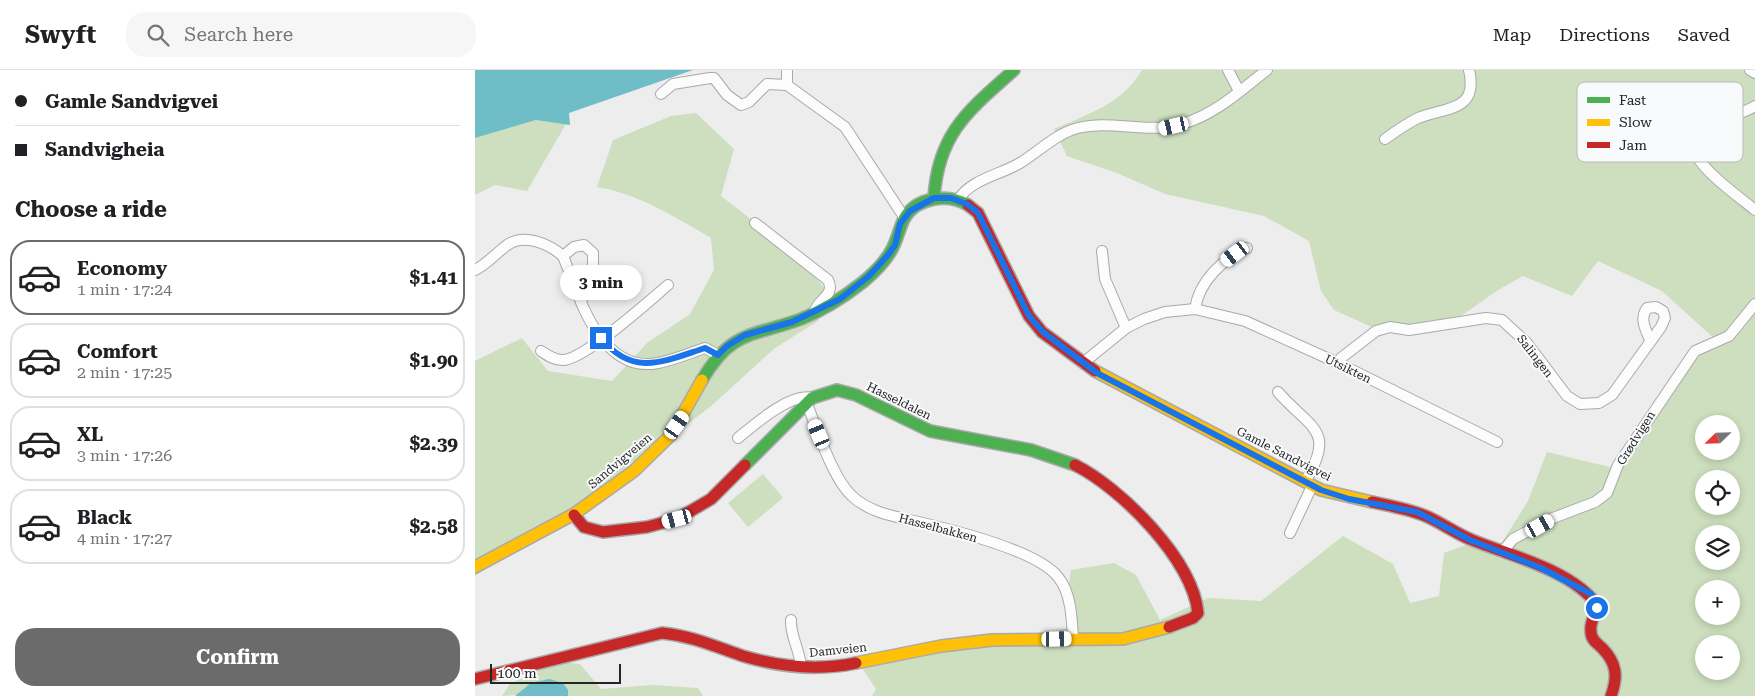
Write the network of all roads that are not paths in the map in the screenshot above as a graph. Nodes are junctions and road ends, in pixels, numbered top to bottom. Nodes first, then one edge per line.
1 (787, 70) edge
2 (1014, 70) edge
3 (1228, 70) edge
4 (1267, 70) edge
5 (1469, 70) edge
6 (1750, 70) edge
7 (1755, 72) edge
8 (787, 85) junction
9 (1239, 91) junction
10 (661, 94) dead end
11 (1755, 106) edge
12 (1743, 111) edge
13 (1385, 139) dead end
14 (1701, 162) edge
15 (934, 198) junction
16 (958, 200) junction
17 (1755, 210) edge
18 (904, 217) junction
19 (755, 223) dead end
20 (1247, 248) dead end
21 (1102, 251) dead end
22 (563, 256) junction
23 (475, 270) edge
24 (669, 285) dead end
25 (581, 302) junction
26 (1755, 304) edge
27 (1195, 309) junction
28 (814, 314) junction
29 (1126, 328) junction
30 (601, 338) junction
31 (1650, 340) dead end
32 (541, 351) dead end
33 (718, 355) junction
34 (1083, 363) junction
35 (1339, 363) junction
36 (1278, 392) dead end
37 (809, 401) junction
38 (738, 438) dead end
39 (1497, 442) dead end
40 (1309, 484) junction
41 (574, 515) junction
42 (1290, 533) dead end
43 (1502, 552) junction
44 (475, 567) edge
45 (1198, 604) joint
46 (791, 620) dead end
47 (1073, 639) junction
48 (801, 667) junction
49 (475, 679) edge
50 (1611, 696) edge

1 - 8 street
2 - 15 street
3 - 9 street
4 - 9 street
5 - 13 street
6 - 7 street
8 - 10 street
8 - 18 street
9 - 16 street
11 - 12 street
14 - 17 street
15 - 16 street, Gamle Sandvigvei
15 - 18 street
16 - 34 street, Gamle Sandvigvei
18 - 28 street, Sandvigveien
19 - 28 street
20 - 27 street
21 - 29 street
22 - 23 street
22 - 25 street
22 - 25 street
24 - 30 street
25 - 30 street
26 - 43 street, Grødvigen
27 - 29 street, Utsikten
27 - 35 street, Utsikten
28 - 33 street, Sandvigveien
29 - 34 street, Utsikten
30 - 32 street
30 - 33 street
31 - 35 street, Salingen
33 - 41 street, Sandvigveien
34 - 40 street, Gamle Sandvigvei
35 - 39 street, Utsikten
36 - 40 street
37 - 38 street
37 - 41 street, Hasseldalen
37 - 45 street, Hasseldalen
37 - 47 street, Hasselbakken
40 - 42 street
40 - 43 street, Gamle Sandvigvei
41 - 44 street, Sandvigveien
43 - 50 street, Gamle Sandvigvei
45 - 47 street, Damveien
46 - 48 street
47 - 48 street, Damveien
48 - 49 street, Damveien

